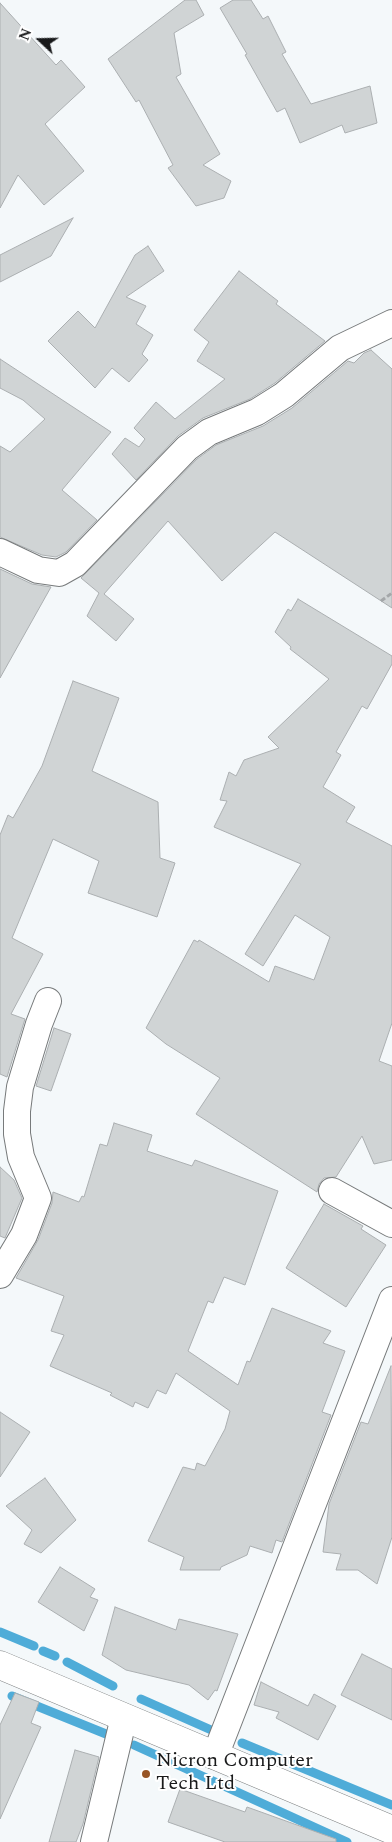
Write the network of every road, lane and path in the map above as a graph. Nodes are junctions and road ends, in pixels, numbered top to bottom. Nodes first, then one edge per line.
1 (392, 323) edge
2 (0, 552) edge
3 (392, 593) edge
4 (381, 601) dead end
5 (48, 1001) dead end
6 (332, 1191) dead end
7 (392, 1224) edge
8 (0, 1275) edge
9 (392, 1300) edge
10 (0, 1665) edge
11 (124, 1717) junction
12 (214, 1756) junction
13 (392, 1830) edge
14 (94, 1842) edge

1 - 2 street
3 - 4 path
5 - 8 street
6 - 7 street
9 - 12 street
10 - 11 main road
11 - 12 main road
11 - 14 street
12 - 13 main road

